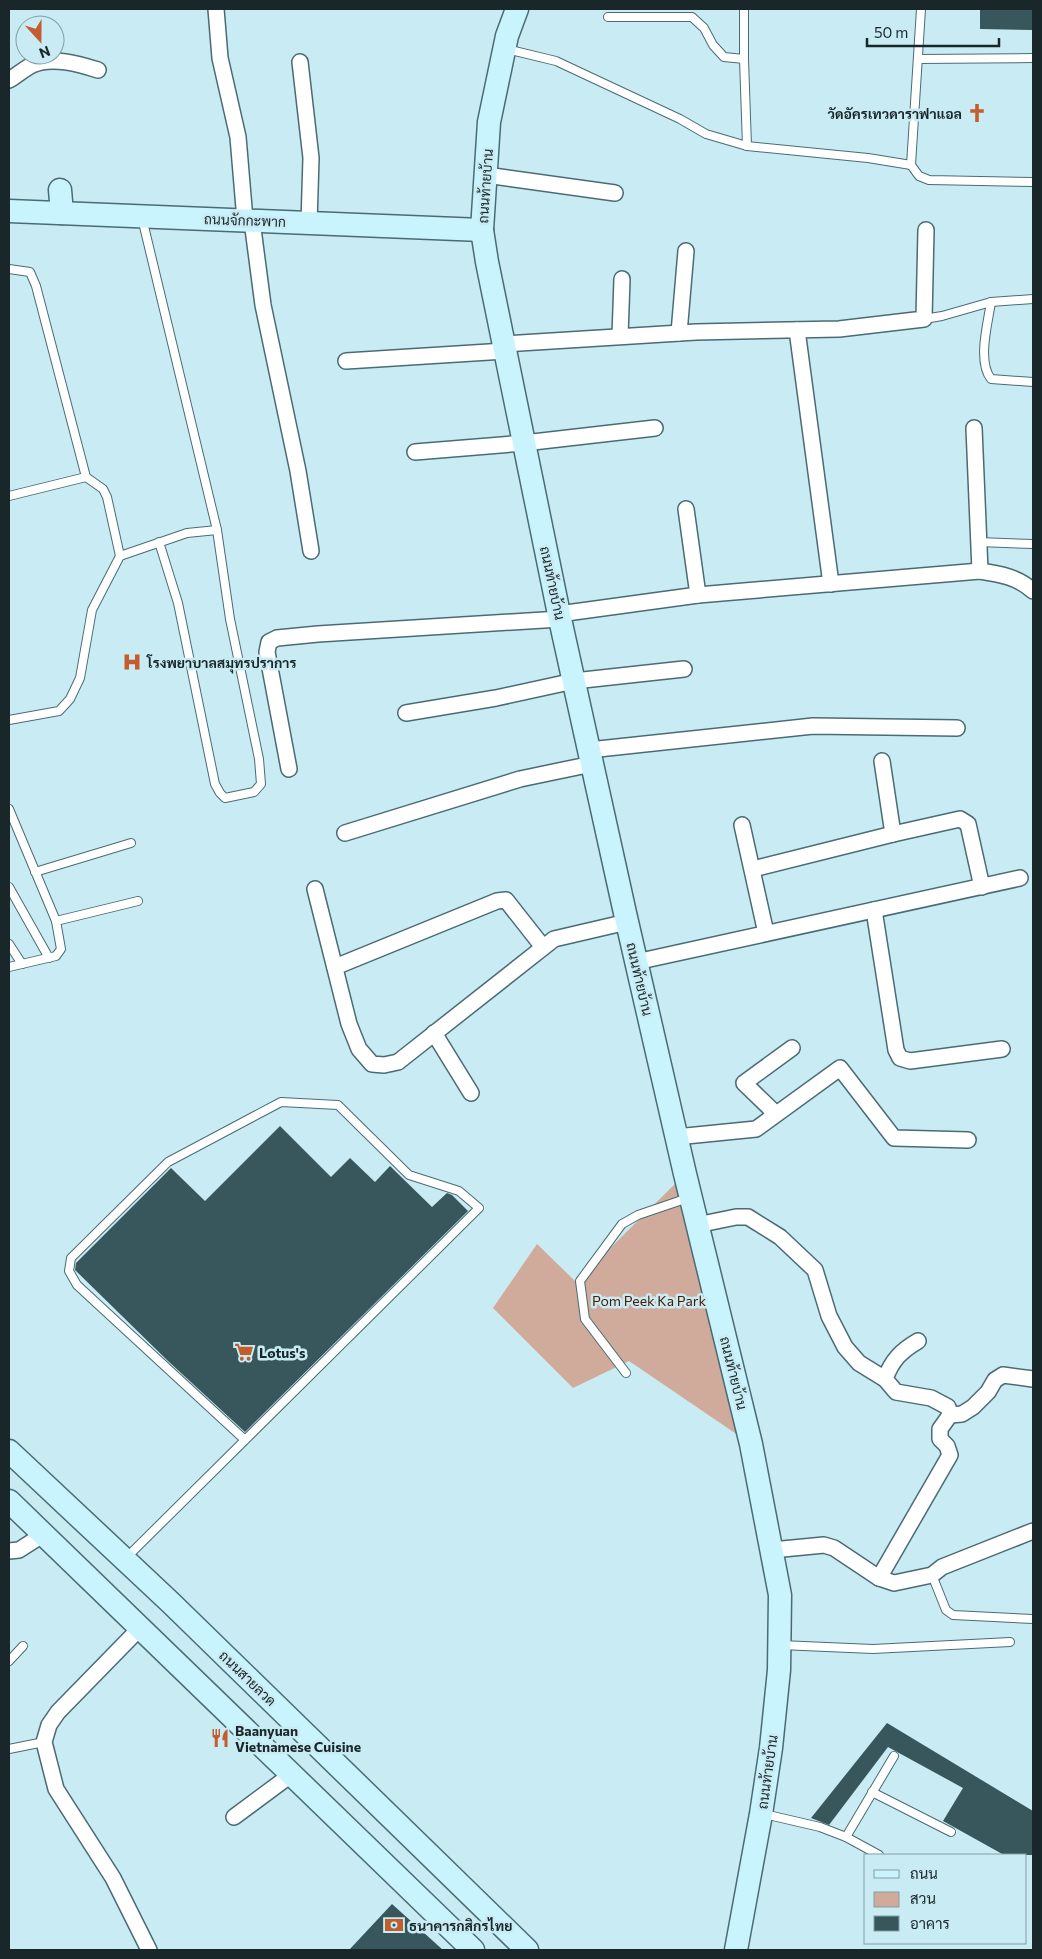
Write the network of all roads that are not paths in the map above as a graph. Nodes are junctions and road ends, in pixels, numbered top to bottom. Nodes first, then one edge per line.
1 (216, 9) edge
2 (517, 9) edge
3 (744, 9) edge
4 (921, 9) edge
5 (608, 17) dead end
6 (504, 48) junction
7 (1033, 58) edge
8 (744, 59) junction
9 (918, 59) junction
10 (300, 62) dead end
11 (98, 70) dead end
12 (9, 80) edge
13 (747, 146) junction
14 (911, 165) junction
15 (486, 175) junction
16 (1033, 182) edge
17 (60, 190) dead end
18 (615, 193) dead end
19 (9, 211) edge
20 (62, 213) junction
21 (142, 216) junction
22 (248, 221) junction
23 (309, 223) junction
24 (482, 230) junction
25 (926, 230) dead end
26 (686, 251) dead end
27 (9, 269) edge
28 (622, 279) dead end
29 (1033, 298) edge
30 (991, 302) junction
31 (924, 319) junction
32 (797, 330) junction
33 (678, 333) junction
34 (620, 336) junction
35 (504, 347) junction
36 (346, 361) dead end
37 (1033, 382) edge
38 (655, 428) dead end
39 (974, 428) dead end
40 (524, 443) junction
41 (415, 452) dead end
42 (86, 477) junction
43 (9, 496) edge
44 (686, 509) dead end
45 (217, 530) junction
46 (159, 542) junction
47 (978, 542) junction
48 (1033, 544) edge
49 (311, 551) dead end
50 (120, 556) junction
51 (980, 571) junction
52 (831, 584) junction
53 (1033, 591) edge
54 (698, 595) junction
55 (560, 617) junction
56 (684, 669) dead end
57 (574, 681) junction
58 (406, 713) dead end
59 (9, 720) edge
60 (957, 728) dead end
61 (591, 757) junction
62 (882, 761) dead end
63 (289, 769) dead end
64 (9, 809) edge
65 (742, 825) dead end
66 (345, 832) dead end
67 (892, 834) junction
68 (131, 843) dead end
69 (753, 869) junction
70 (35, 872) junction
71 (1020, 878) dead end
72 (982, 886) junction
73 (9, 887) edge
74 (315, 889) dead end
75 (138, 901) dead end
76 (874, 910) junction
77 (56, 921) junction
78 (627, 922) junction
79 (766, 934) junction
80 (9, 944) edge
81 (543, 946) junction
82 (49, 958) junction
83 (636, 962) junction
84 (22, 964) junction
85 (9, 967) edge
86 (335, 967) junction
87 (434, 1033) junction
88 (792, 1048) dead end
89 (1002, 1049) dead end
90 (471, 1094) dead end
91 (776, 1114) junction
92 (676, 1137) junction
93 (968, 1140) dead end
94 (690, 1197) junction
95 (697, 1225) junction
96 (918, 1341) dead end
97 (626, 1373) dead end
98 (885, 1379) junction
99 (1033, 1379) edge
100 (950, 1415) junction
101 (245, 1440) junction
102 (9, 1451) edge
103 (9, 1501) edge
104 (1033, 1531) edge
105 (44, 1534) junction
106 (772, 1550) junction
107 (9, 1551) edge
108 (124, 1559) junction
109 (932, 1575) junction
110 (878, 1578) junction
111 (1033, 1619) edge
112 (141, 1627) junction
113 (1010, 1642) dead end
114 (780, 1645) junction
115 (23, 1646) dead end
116 (9, 1661) edge
117 (44, 1742) junction
118 (9, 1749) edge
119 (894, 1756) dead end
120 (292, 1774) junction
121 (872, 1792) junction
122 (761, 1814) junction
123 (234, 1817) dead end
124 (951, 1832) dead end
125 (846, 1837) junction
126 (877, 1854) edge
127 (466, 1948) edge
128 (149, 1950) edge
129 (527, 1950) edge
130 (736, 1950) edge

1 - 22 street
2 - 6 street, ถนนท้ายบ้าน
3 - 8 lane
4 - 9 lane
5 - 8 lane
6 - 13 lane
6 - 15 street, ถนนท้ายบ้าน
7 - 9 lane
8 - 13 lane
9 - 14 lane
10 - 23 street
11 - 12 street
13 - 14 lane
14 - 16 lane
15 - 18 street
15 - 24 street, ถนนท้ายบ้าน
17 - 20 street
19 - 20 street, ถนนจักกะพาก
20 - 21 street, ถนนจักกะพาก
21 - 22 street, ถนนจักกะพาก
21 - 45 lane
22 - 23 street, ถนนจักกะพาก
22 - 49 street
23 - 24 street, ถนนจักกะพาก
24 - 35 street, ถนนท้ายบ้าน
25 - 31 street
26 - 33 street
27 - 42 lane
28 - 34 street
29 - 30 lane
30 - 31 lane
30 - 37 lane
31 - 32 street
32 - 33 street
32 - 52 street
33 - 34 street
34 - 35 street
35 - 36 street
35 - 40 street, ถนนท้ายบ้าน
38 - 40 street
39 - 47 street
40 - 41 street
40 - 55 street, ถนนท้ายบ้าน
42 - 43 lane
42 - 50 lane
44 - 54 street
45 - 46 lane
45 - 46 lane
46 - 50 lane
47 - 48 lane
47 - 51 street
50 - 59 lane
51 - 52 street
51 - 53 street
52 - 54 street
54 - 55 street
55 - 57 street, ถนนท้ายบ้าน
55 - 63 street
56 - 57 street
57 - 58 street
57 - 61 street, ถนนท้ายบ้าน
60 - 61 street
61 - 66 street
61 - 78 street, ถนนท้ายบ้าน
62 - 67 street
64 - 70 lane
65 - 69 street
67 - 69 street
67 - 72 street
68 - 70 lane
69 - 79 street
70 - 77 lane
71 - 72 street
72 - 76 street
73 - 82 lane
74 - 86 street
75 - 77 lane
76 - 79 street
76 - 89 street
77 - 82 lane
78 - 81 street
78 - 83 street, ถนนท้ายบ้าน
79 - 83 street
80 - 84 lane
81 - 86 street
81 - 87 street
82 - 84 lane
83 - 92 street, ถนนท้ายบ้าน
84 - 85 lane
86 - 87 street
87 - 90 street
88 - 91 street
91 - 92 street
91 - 93 street
92 - 94 street, ถนนท้ายบ้าน
94 - 95 street, ถนนท้ายบ้าน
94 - 97 lane
95 - 98 street
95 - 106 street, ถนนท้ายบ้าน
96 - 98 street
98 - 100 street
99 - 100 street
100 - 110 street
101 - 101 lane
101 - 108 lane
102 - 108 street, ถนนสายลวด
103 - 105 street
104 - 109 street
105 - 107 street
105 - 112 street
106 - 110 street
106 - 114 street, ถนนท้ายบ้าน
108 - 129 street, ถนนสายลวด
109 - 110 street
109 - 111 lane
112 - 117 street
112 - 120 street
113 - 114 lane
114 - 122 street, ถนนท้ายบ้าน
115 - 116 lane
117 - 118 lane
117 - 128 street
119 - 121 lane
120 - 123 street
120 - 127 street
121 - 124 lane
121 - 125 lane
122 - 125 lane
122 - 130 street, ถนนท้ายบ้าน
125 - 126 lane

